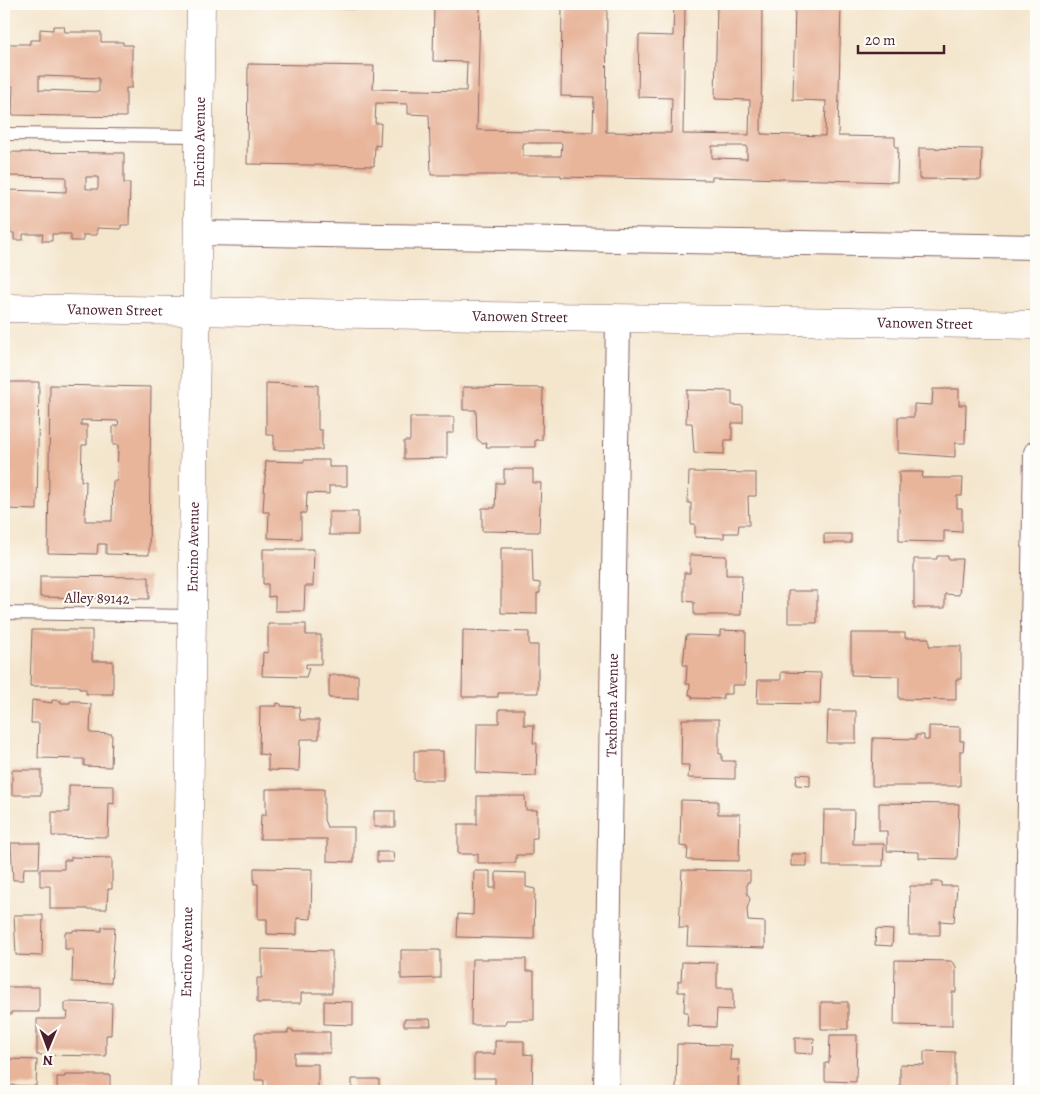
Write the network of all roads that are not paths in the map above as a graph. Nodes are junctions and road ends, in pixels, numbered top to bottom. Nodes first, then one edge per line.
1 (201, 4) edge
2 (4, 134) edge
3 (200, 136) junction
4 (199, 233) junction
5 (1036, 246) edge
6 (4, 308) edge
7 (197, 312) junction
8 (618, 318) junction
9 (1036, 325) edge
10 (1036, 453) edge
11 (4, 614) edge
12 (191, 616) junction
13 (184, 1091) edge
14 (606, 1091) edge
15 (1025, 1091) edge

1 - 3 street, Encino Avenue
2 - 3 lane
3 - 4 street, Encino Avenue
4 - 5 street
4 - 7 street, Encino Avenue
6 - 7 street, Vanowen Street
7 - 8 street, Vanowen Street
7 - 12 street, Encino Avenue
8 - 9 street, Vanowen Street
8 - 14 street, Texhoma Avenue
10 - 15 street
11 - 12 lane, Alley 89142
12 - 13 street, Encino Avenue

